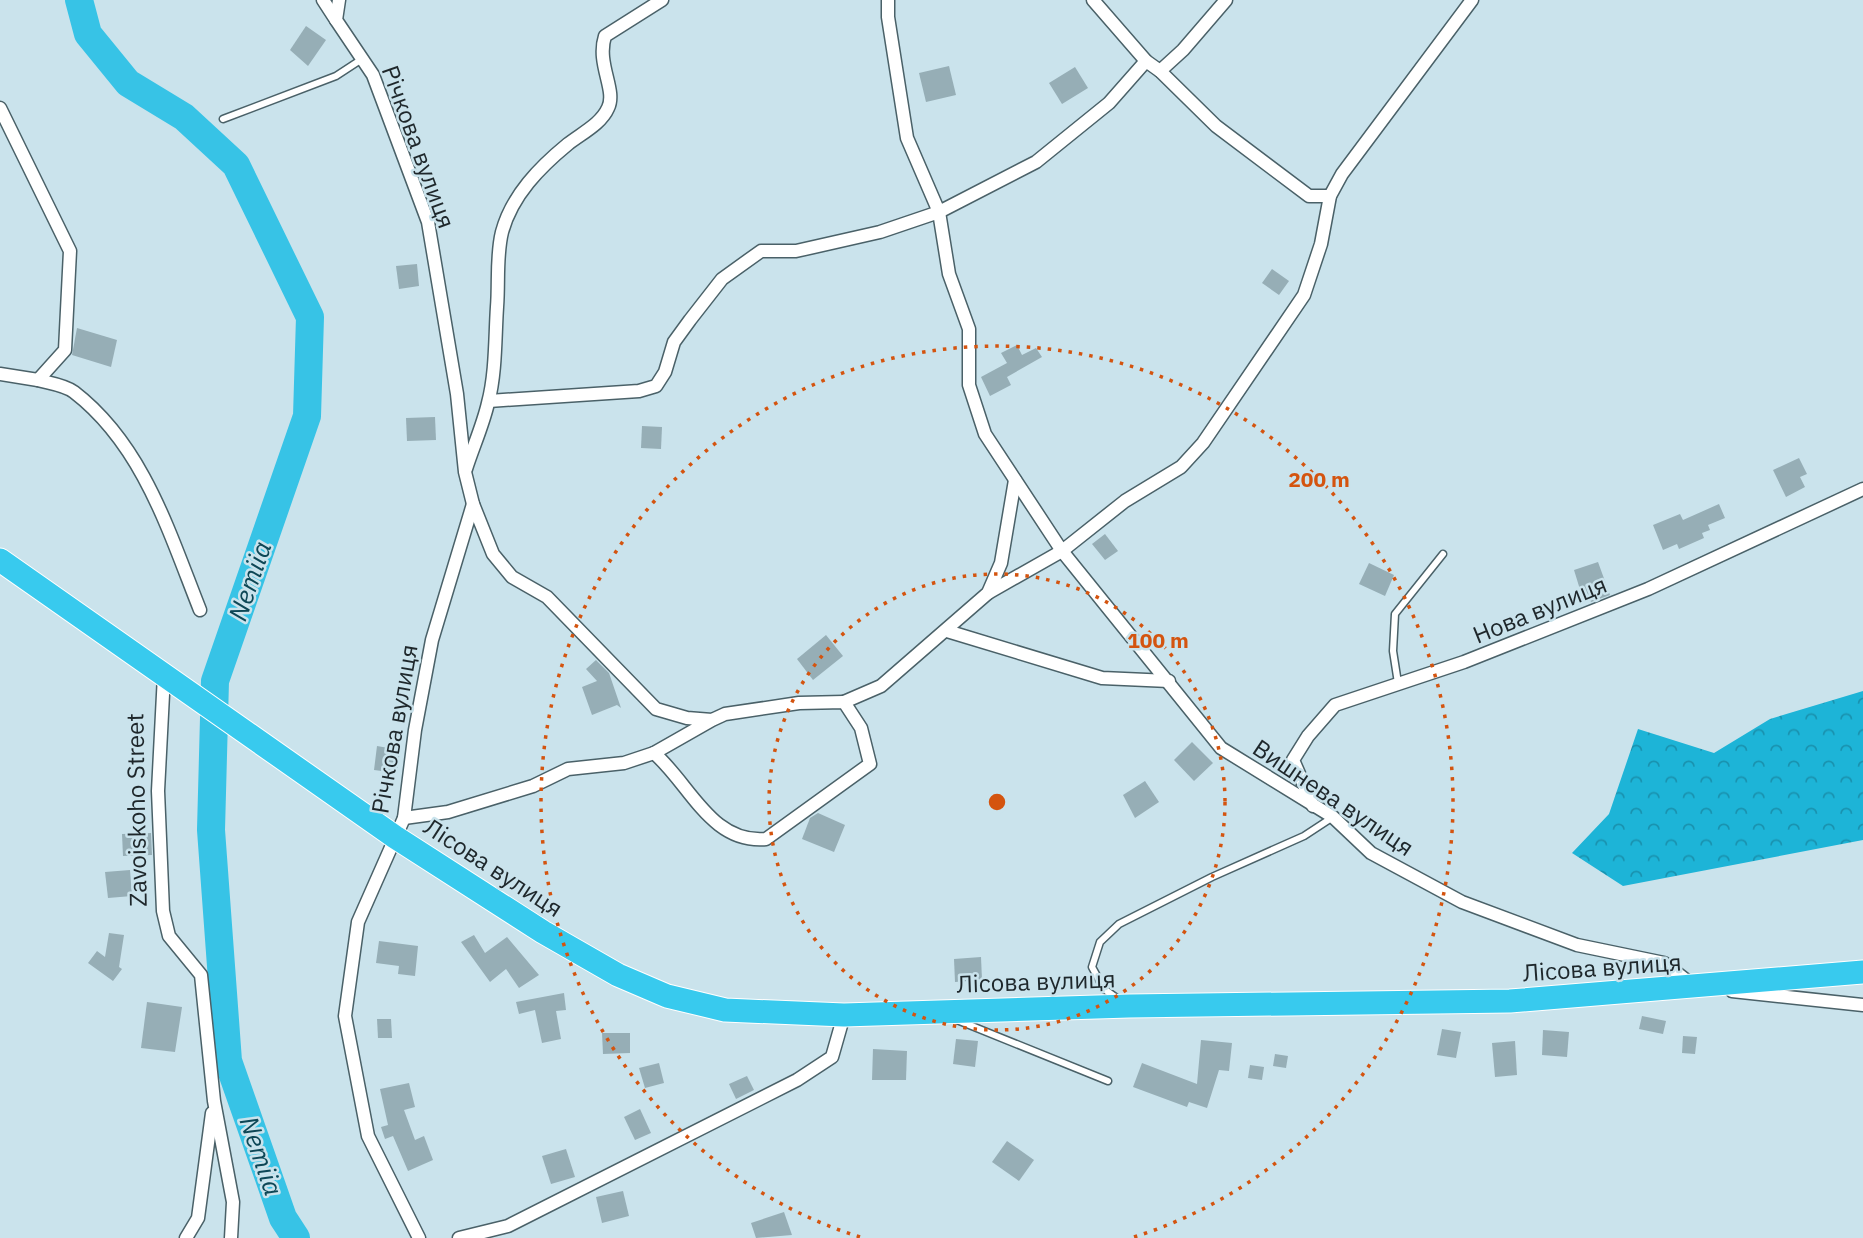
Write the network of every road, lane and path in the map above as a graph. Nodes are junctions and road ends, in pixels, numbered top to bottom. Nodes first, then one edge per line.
1 (323, 0) edge
2 (340, 0) edge
3 (888, 0) edge
4 (1093, 0) edge
5 (1226, 0) edge
6 (1472, 0) edge
7 (658, 4) edge
8 (336, 20) junction
9 (362, 59) junction
10 (1146, 61) junction
11 (1160, 71) junction
12 (0, 108) edge
13 (223, 119) dead end
14 (1330, 196) junction
15 (939, 212) junction
16 (0, 374) edge
17 (38, 380) junction
18 (489, 401) junction
19 (465, 472) junction
20 (1015, 480) junction
21 (1863, 489) edge
22 (473, 504) junction
23 (1062, 551) junction
24 (1443, 554) dead end
25 (0, 560) edge
26 (989, 593) junction
27 (200, 610) dead end
28 (947, 631) junction
29 (164, 675) junction
30 (1169, 681) junction
31 (1398, 683) junction
32 (844, 702) junction
33 (712, 720) junction
34 (654, 753) junction
35 (1313, 806) junction
36 (1333, 817) junction
37 (399, 828) junction
38 (1863, 972) edge
39 (1695, 988) junction
40 (1863, 1005) edge
41 (1129, 1006) junction
42 (939, 1012) junction
43 (844, 1014) junction
44 (1108, 1081) dead end
45 (214, 1101) junction
46 (186, 1238) edge
47 (231, 1238) edge
48 (419, 1238) edge
49 (459, 1238) edge

1 - 8 street, Річкова вулиця
2 - 8 street
3 - 15 street, Вишнева вулиця
4 - 10 street
5 - 11 street
6 - 14 street
7 - 18 street
8 - 9 street, Річкова вулиця
9 - 13 lane
9 - 19 street, Річкова вулиця
10 - 11 street
10 - 15 street
11 - 14 street
12 - 17 street
14 - 23 street
15 - 18 street
15 - 20 street, Вишнева вулиця
16 - 17 street
17 - 27 street
18 - 19 street
19 - 22 street, Річкова вулиця
20 - 23 street, Вишнева вулиця
20 - 26 street
21 - 31 street, Нова вулиця
22 - 33 street, Річкова вулиця
22 - 37 street, Річкова вулиця
23 - 26 street
23 - 30 street, Вишнева вулиця
24 - 31 lane
25 - 29 highway, Лісова вулиця
26 - 28 street
28 - 30 street
28 - 32 street
29 - 37 highway, Лісова вулиця
29 - 45 street, Zavoiskoho Street
30 - 35 street, Вишнева вулиця
31 - 35 street, Нова вулиця
32 - 33 street
32 - 34 street
33 - 34 street
34 - 37 street
35 - 36 street, Вишнева вулиця
36 - 39 street, Вишнева вулиця
36 - 41 lane
37 - 43 highway, Лісова вулиця
37 - 48 street, Річкова вулиця
38 - 39 highway, Лісова вулиця
39 - 40 street
39 - 41 highway, Лісова вулиця
41 - 42 highway, Лісова вулиця
42 - 43 highway, Лісова вулиця
42 - 44 lane
43 - 49 street
45 - 46 street, Zavoiskoho Street
45 - 47 street, Zavoiskoho Street

